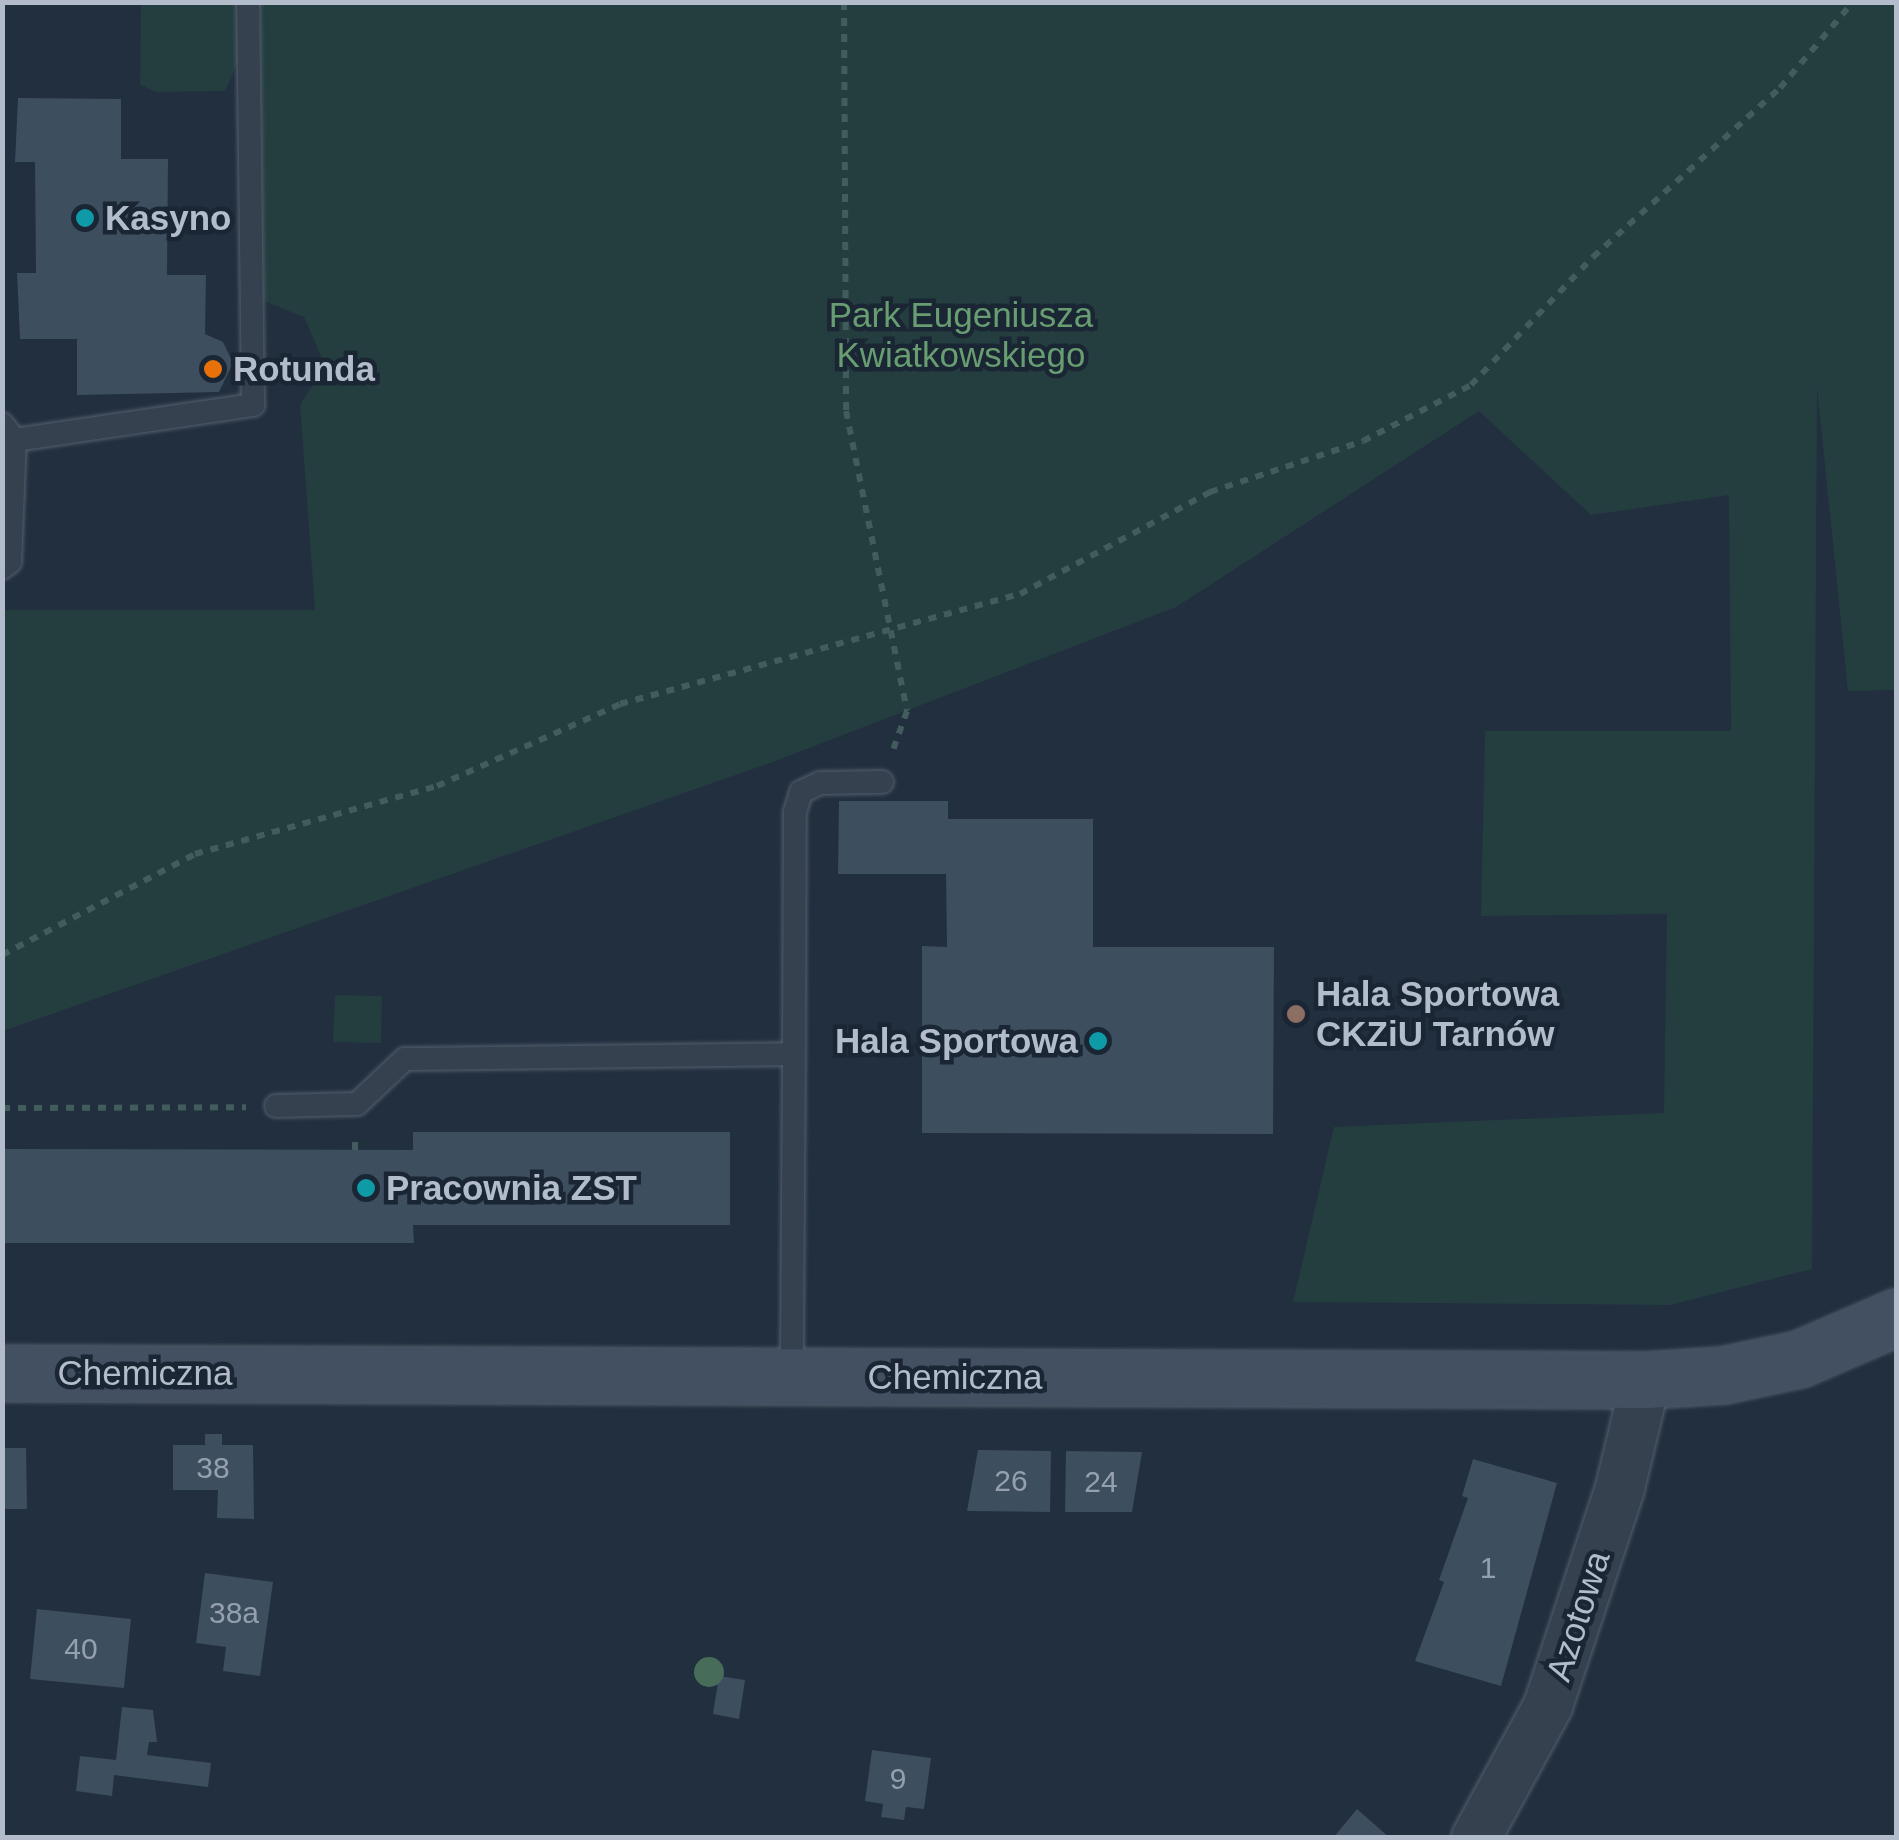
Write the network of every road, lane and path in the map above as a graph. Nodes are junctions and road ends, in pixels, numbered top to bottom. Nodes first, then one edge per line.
1 (248, 2) edge
2 (844, 2) edge
3 (1853, 2) edge
4 (8, 432) edge
5 (2, 568) edge
6 (886, 626) junction
7 (882, 782) joint
8 (2, 954) edge
9 (794, 1054) junction
10 (276, 1106) joint
11 (2, 1108) edge
12 (1896, 1316) edge
13 (2, 1373) edge
14 (792, 1377) junction
15 (1646, 1380) junction
16 (1476, 1838) edge

1 - 4 lane
2 - 6 path
3 - 6 path
4 - 5 lane
6 - 7 path
6 - 8 path
7 - 9 lane
9 - 10 lane
9 - 14 lane
10 - 11 path
12 - 15 street, Chemiczna
13 - 14 street, Chemiczna
14 - 15 street, Chemiczna
15 - 16 street, Azotowa

